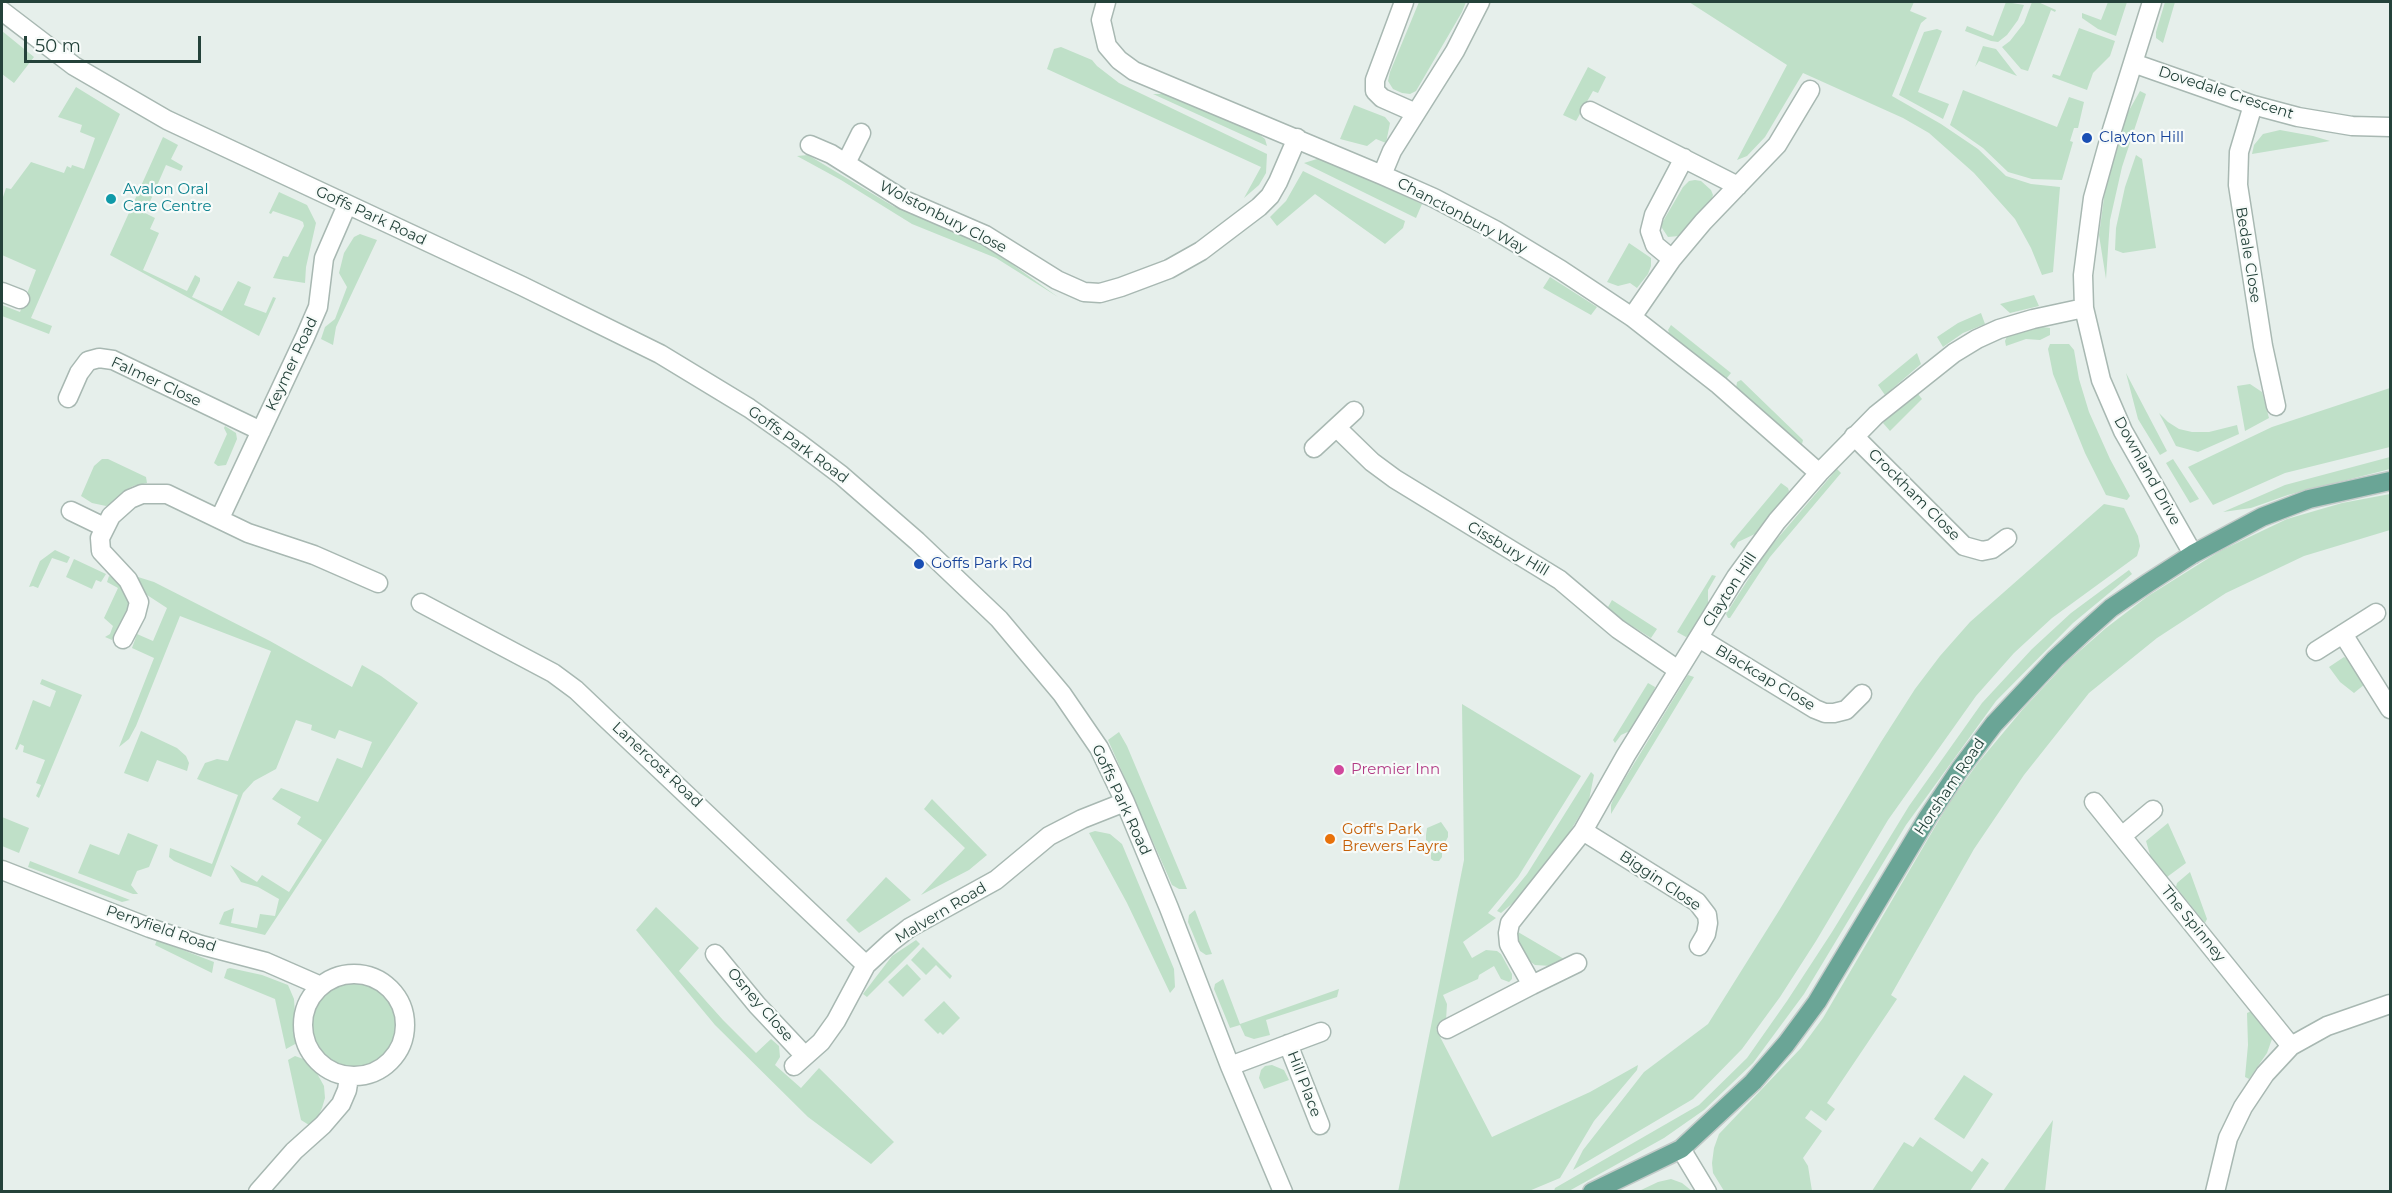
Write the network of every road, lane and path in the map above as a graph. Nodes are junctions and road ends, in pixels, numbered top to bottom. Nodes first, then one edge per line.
1 (1106, 2) edge
2 (1404, 2) edge
3 (1480, 2) edge
4 (2152, 2) edge
5 (2, 11) edge
6 (2133, 63) junction
7 (1810, 90) dead end
8 (2253, 105) junction
9 (1590, 111) dead end
10 (1416, 113) junction
11 (2391, 126) edge
12 (861, 133) dead end
13 (1297, 138) junction
14 (810, 145) dead end
15 (1684, 158) junction
16 (846, 163) junction
17 (1382, 175) junction
18 (1738, 186) junction
19 (347, 205) junction
20 (1672, 259) junction
21 (2, 292) edge
22 (20, 300) dead end
23 (2085, 308) junction
24 (1632, 317) junction
25 (68, 398) dead end
26 (2276, 406) dead end
27 (1354, 411) dead end
28 (1337, 428) junction
29 (261, 431) junction
30 (1854, 436) junction
31 (1314, 448) dead end
32 (1819, 473) junction
33 (2391, 481) edge
34 (71, 511) dead end
35 (220, 518) junction
36 (104, 526) junction
37 (2007, 538) dead end
38 (2193, 554) junction
39 (378, 583) dead end
40 (421, 603) dead end
41 (2376, 613) dead end
42 (2343, 634) junction
43 (1699, 638) junction
44 (123, 639) dead end
45 (2316, 651) dead end
46 (1678, 670) junction
47 (1862, 694) dead end
48 (2391, 709) edge
49 (1125, 802) junction
50 (2094, 802) dead end
51 (2153, 810) dead end
52 (1583, 831) junction
53 (2122, 836) junction
54 (2, 870) edge
55 (1698, 946) dead end
56 (715, 954) dead end
57 (1577, 963) dead end
58 (866, 965) junction
59 (1533, 984) junction
60 (321, 986) junction
61 (2391, 1004) edge
62 (1447, 1029) dead end
63 (1321, 1032) dead end
64 (1288, 1044) junction
65 (2291, 1046) junction
66 (800, 1061) joint
67 (1230, 1066) junction
68 (349, 1077) junction
69 (1320, 1125) dead end
70 (1681, 1149) junction
71 (258, 1191) edge
72 (1283, 1191) edge
73 (1592, 1191) edge
74 (1707, 1191) edge
75 (2215, 1191) edge

1 - 13 street, Chanctonbury Way
2 - 10 street
3 - 10 street
4 - 6 street, Downland Drive
5 - 19 street, Goffs Park Road
6 - 8 street, Dovedale Crescent
6 - 23 street, Downland Drive
7 - 18 street
8 - 11 street, Dovedale Crescent
8 - 26 street, Bedale Close
9 - 15 street
10 - 17 street
12 - 16 street
13 - 16 street, Wolstonbury Close
13 - 17 street, Chanctonbury Way
14 - 16 street, Wolstonbury Close
15 - 18 street
15 - 20 street
17 - 24 street, Chanctonbury Way
18 - 20 street
19 - 29 street, Keymer Road
19 - 49 street, Goffs Park Road
20 - 24 street
21 - 22 street
23 - 30 street, Clayton Hill
23 - 38 street, Downland Drive
24 - 32 street, Chanctonbury Way
25 - 29 street, Falmer Close
27 - 28 street
28 - 31 street
28 - 46 street, Cissbury Hill
29 - 35 street, Keymer Road
30 - 32 street, Clayton Hill
30 - 37 street, Crockham Close
32 - 43 street, Clayton Hill
33 - 38 main road, Horsham Road
34 - 36 street
35 - 36 street
35 - 39 street
36 - 44 street
38 - 70 main road, Horsham Road
40 - 58 street, Lanercost Road
41 - 42 street
42 - 45 street
42 - 48 street
43 - 46 street, Clayton Hill
43 - 47 street, Blackcap Close
46 - 52 street, Clayton Hill
49 - 58 street, Malvern Road
49 - 67 street, Goffs Park Road
50 - 53 street, The Spinney
51 - 53 street
52 - 55 street, Biggin Close
52 - 59 street, Clayton Hill
53 - 65 street, The Spinney
54 - 60 street, Perryfield Road
56 - 66 street, Osney Close
57 - 59 street
58 - 66 street, Malvern Road
59 - 62 street
60 - 68 street
60 - 68 street
61 - 65 street
63 - 64 street, Hill Place
64 - 67 street, Hill Place
64 - 69 street, Hill Place
65 - 75 street
67 - 72 street, Goffs Park Road
68 - 71 street
70 - 73 main road, Horsham Road
70 - 74 street

